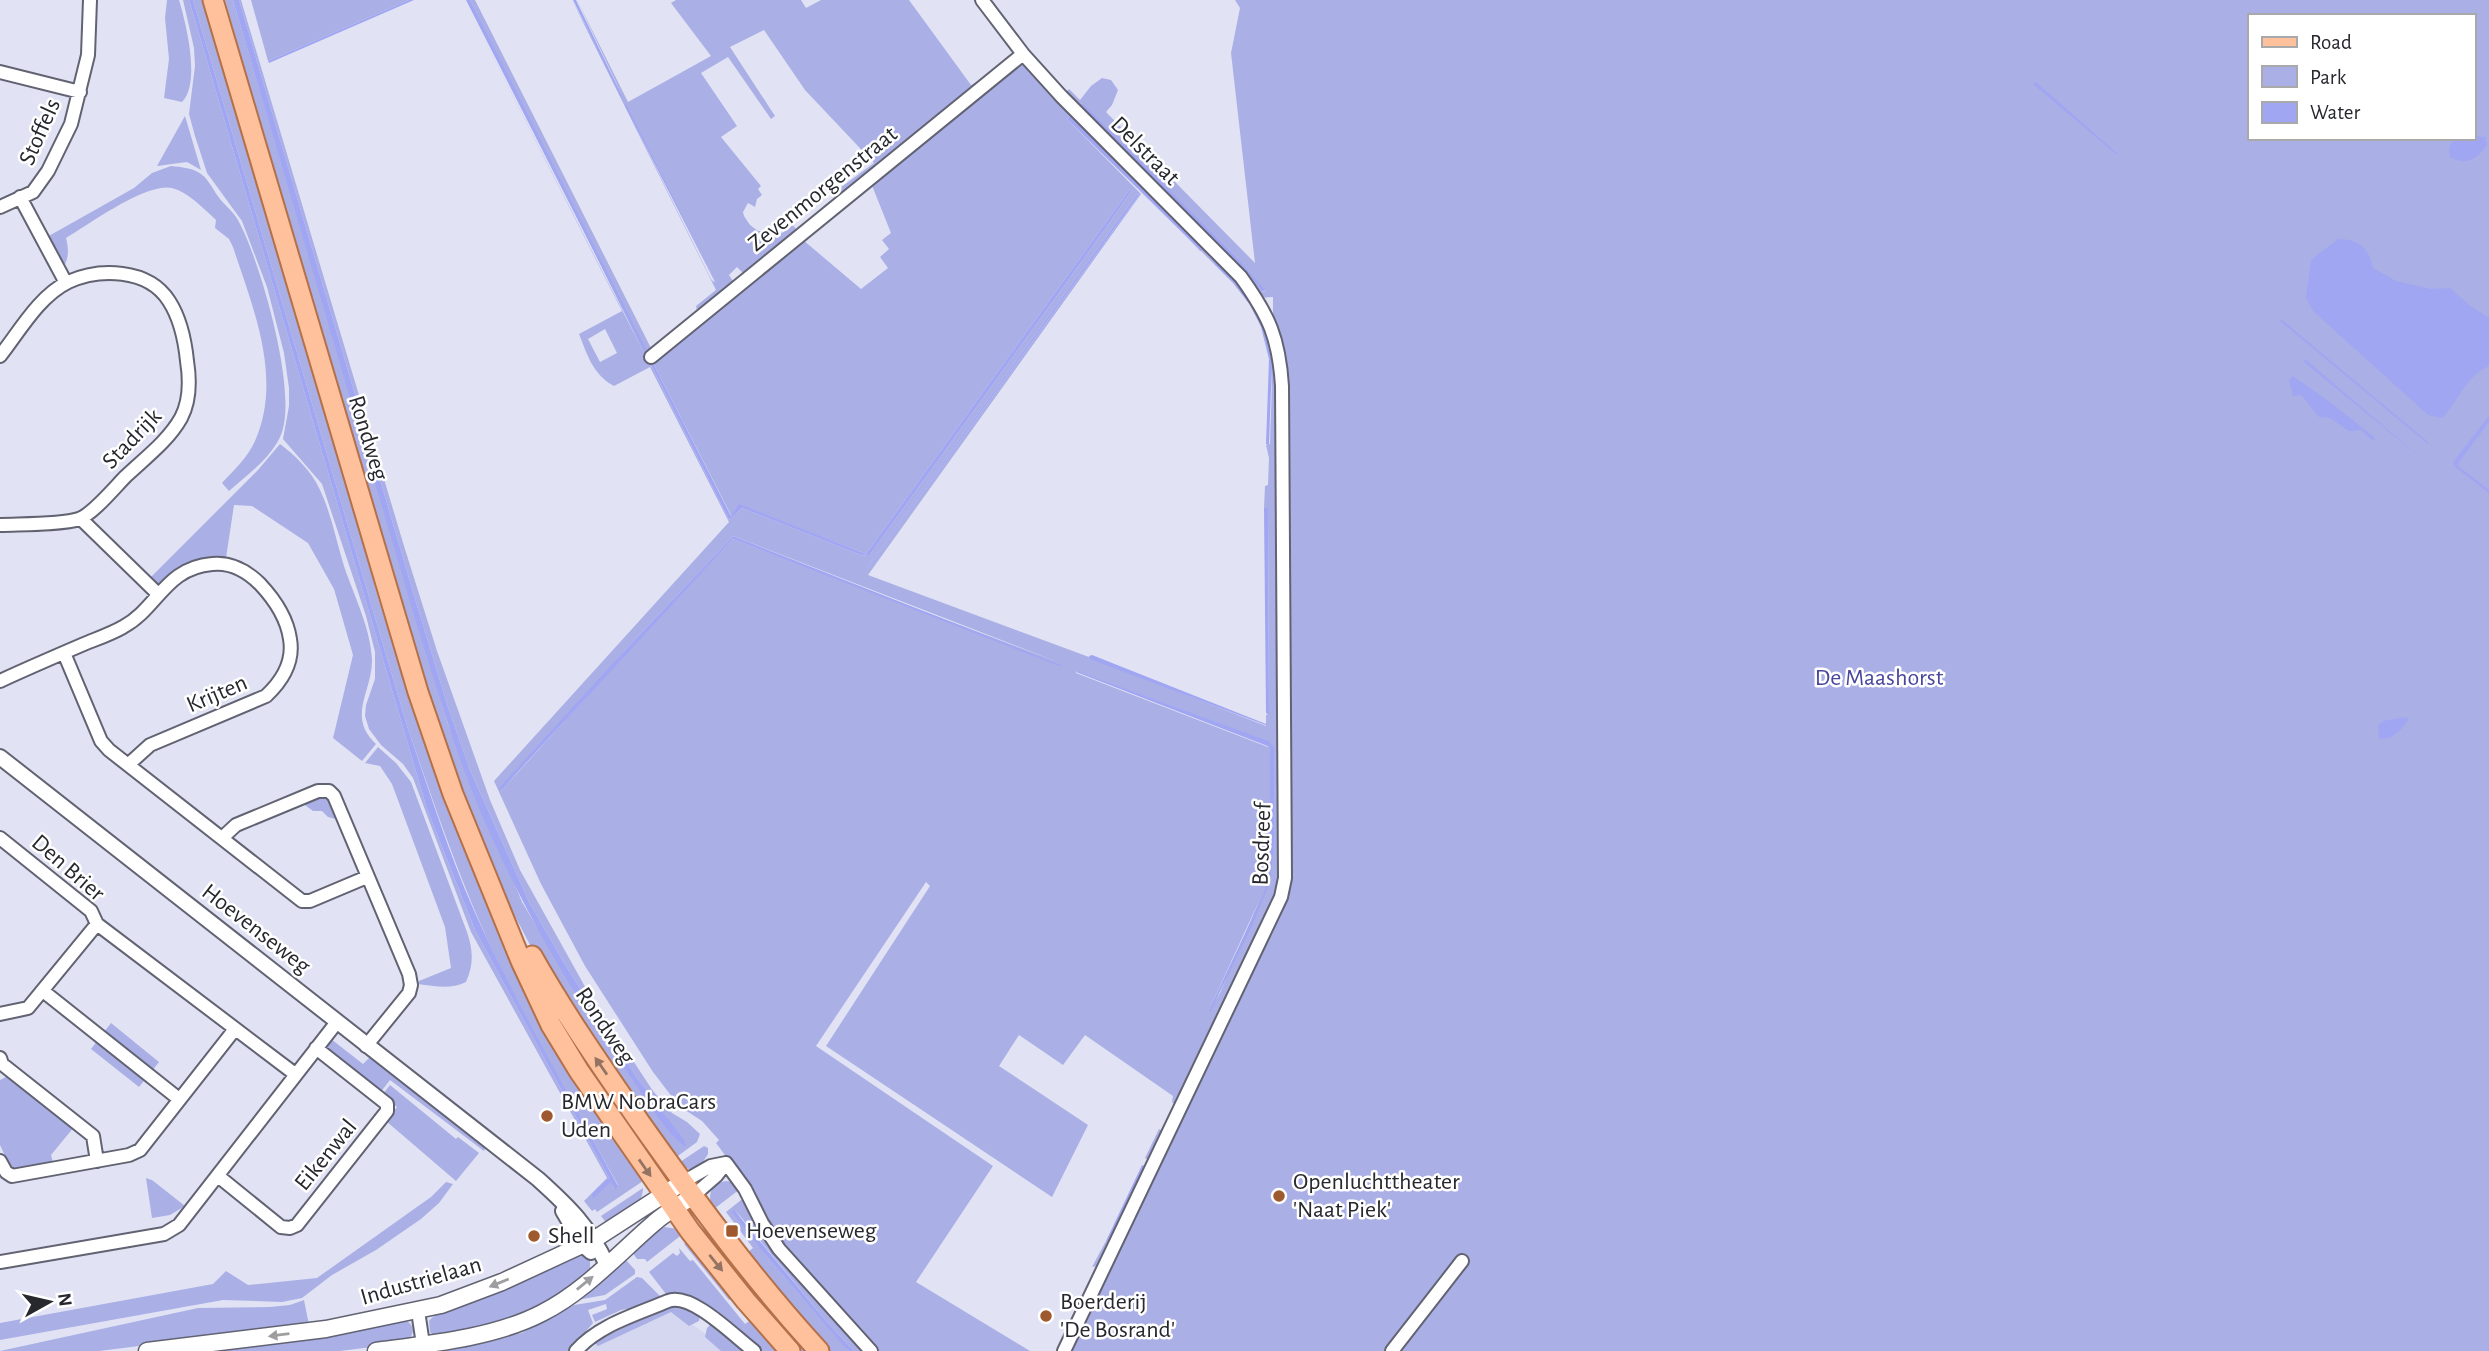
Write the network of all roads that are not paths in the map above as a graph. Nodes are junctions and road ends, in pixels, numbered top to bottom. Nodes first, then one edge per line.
1 (90, 0) edge
2 (213, 0) edge
3 (982, 0) edge
4 (1023, 54) junction
5 (0, 72) edge
6 (79, 92) junction
7 (20, 197) junction
8 (0, 207) edge
9 (66, 283) junction
10 (1274, 333) joint
11 (0, 356) edge
12 (651, 357) dead end
13 (81, 519) junction
14 (0, 525) edge
15 (158, 594) junction
16 (64, 653) junction
17 (0, 681) edge
18 (0, 757) edge
19 (129, 764) junction
20 (0, 838) edge
21 (222, 838) junction
22 (367, 877) junction
23 (491, 886) junction
24 (97, 924) junction
25 (43, 991) junction
26 (0, 1014) edge
27 (337, 1022) junction
28 (235, 1028) junction
29 (366, 1046) junction
30 (316, 1048) junction
31 (0, 1058) edge
32 (295, 1074) junction
33 (179, 1099) junction
34 (0, 1161) edge
35 (97, 1161) junction
36 (218, 1176) junction
37 (688, 1189) junction
38 (669, 1201) junction
39 (589, 1242) junction
40 (1462, 1261) dead end
41 (0, 1262) edge
42 (607, 1265) junction
43 (418, 1311) junction
44 (424, 1348) edge
45 (147, 1351) edge
46 (376, 1351) edge
47 (576, 1351) edge
48 (754, 1351) edge
49 (790, 1351) edge
50 (819, 1351) edge
51 (870, 1351) edge
52 (1065, 1351) edge
53 (1392, 1351) edge

1 - 6 street, Stoffels
2 - 23 main road, Rondweg
3 - 4 street, Delstraat
4 - 10 street, Delstraat
4 - 12 street, Zevenmorgenstraat
5 - 6 street, Stoffels
6 - 7 street, Stoffels
7 - 8 street, Stoffels
7 - 9 street
9 - 11 street, Stadrijk
9 - 13 street, Stadrijk
10 - 52 street, Bosdreef
13 - 14 street
13 - 15 street
15 - 16 street, Krijten
15 - 19 street, Krijten
16 - 17 street, Krijten
16 - 19 street
18 - 27 street, Hoevenseweg
19 - 21 street
20 - 24 street, Den Brier
21 - 22 street
21 - 22 street
22 - 29 street
37 -> 23 main road, Rondweg
23 -> 38 main road, Rondweg
24 - 25 street, Den Brier
24 - 28 street
25 - 26 street, Den Brier
25 - 33 street
27 - 29 street, Hoevenseweg
27 - 30 street
28 - 32 street
28 - 33 street
29 - 39 street, Hoevenseweg
30 - 32 street
30 - 36 street, Eikenwal
31 - 35 street
32 - 36 street
33 - 35 street
34 - 35 street
36 - 41 street
37 - 38 main road, Industrielaan
37 - 50 main road, Rondweg
37 - 51 street
38 - 39 main road, Industrielaan
38 - 42 main road, Industrielaan
38 -> 49 main road, Rondweg
39 - 42 street, Hoevenseweg
39 -> 43 main road, Industrielaan
40 - 53 street
44 -> 42 main road, Industrielaan
43 - 44 street
43 -> 45 main road, Industrielaan
44 - 46 main road, Industrielaan
47 - 48 street

